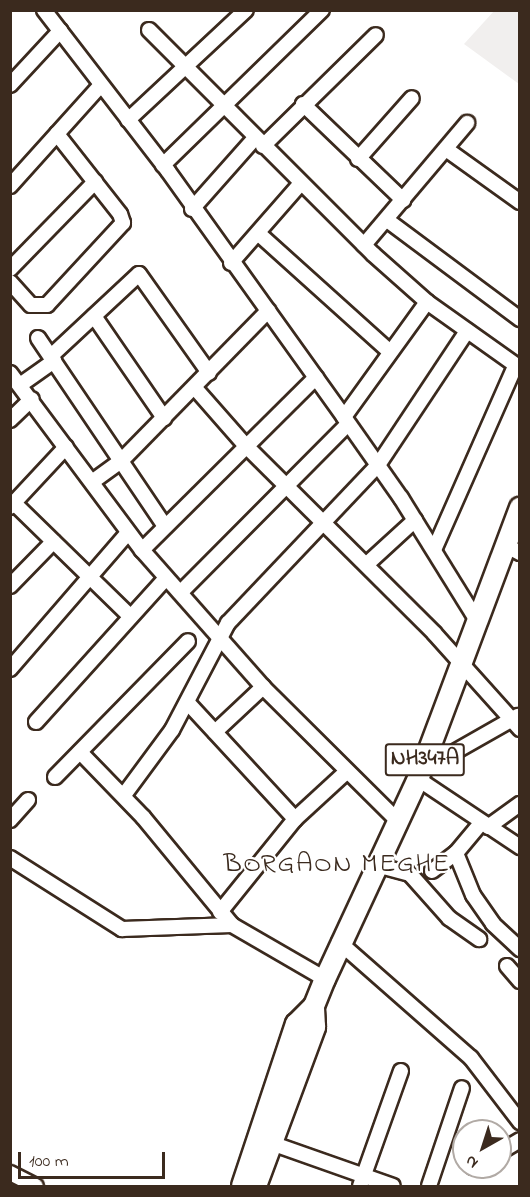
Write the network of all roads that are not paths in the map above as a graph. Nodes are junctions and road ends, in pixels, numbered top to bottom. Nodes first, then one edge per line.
1 (44, 10) edge
2 (246, 10) edge
3 (322, 10) edge
4 (149, 30) dead end
5 (60, 31) junction
6 (376, 35) dead end
7 (184, 66) junction
8 (10, 85) edge
9 (101, 85) junction
10 (412, 98) dead end
11 (224, 104) junction
12 (303, 104) junction
13 (128, 120) junction
14 (467, 123) dead end
15 (57, 134) junction
16 (259, 142) junction
17 (446, 149) junction
18 (358, 159) junction
19 (163, 165) junction
20 (95, 182) junction
21 (301, 183) junction
22 (10, 186) edge
23 (403, 200) junction
24 (519, 202) edge
25 (192, 209) junction
26 (387, 220) junction
27 (259, 234) junction
28 (364, 245) junction
29 (231, 263) junction
30 (10, 269) edge
31 (10, 282) edge
32 (427, 302) junction
33 (268, 311) junction
34 (94, 316) junction
35 (519, 319) edge
36 (467, 331) junction
37 (38, 338) dead end
38 (390, 352) junction
39 (53, 358) junction
40 (517, 367) edge
41 (10, 373) edge
42 (209, 373) junction
43 (316, 377) junction
44 (20, 385) junction
45 (195, 388) junction
46 (32, 399) junction
47 (164, 418) junction
48 (10, 420) edge
49 (346, 420) junction
50 (246, 446) junction
51 (66, 447) junction
52 (122, 460) junction
53 (378, 465) junction
54 (92, 482) junction
55 (287, 487) junction
56 (12, 505) edge
57 (519, 507) edge
58 (415, 520) junction
59 (325, 523) junction
60 (164, 525) junction
61 (128, 533) junction
62 (53, 542) junction
63 (512, 549) edge
64 (142, 550) junction
65 (434, 550) junction
66 (367, 564) junction
67 (90, 576) junction
68 (166, 578) junction
69 (10, 586) edge
70 (181, 592) junction
71 (131, 617) junction
72 (476, 619) junction
73 (220, 638) junction
74 (188, 640) dead end
75 (461, 661) junction
76 (10, 669) edge
77 (263, 687) junction
78 (188, 703) junction
79 (517, 721) edge
80 (36, 722) dead end
81 (215, 732) junction
82 (80, 752) junction
83 (345, 773) junction
84 (419, 775) junction
85 (55, 777) dead end
86 (124, 795) junction
87 (28, 800) dead end
88 (519, 804) edge
89 (295, 819) junction
90 (10, 820) edge
91 (399, 822) junction
92 (485, 825) junction
93 (519, 847) edge
94 (456, 853) junction
95 (10, 858) edge
96 (380, 866) junction
97 (432, 871) dead end
98 (220, 912) junction
99 (232, 925) junction
100 (479, 939) dead end
101 (339, 942) junction
102 (519, 949) edge
103 (507, 966) dead end
104 (325, 979) junction
105 (519, 981) edge
106 (314, 1006) junction
107 (401, 1071) dead end
108 (462, 1088) dead end
109 (519, 1119) edge
110 (271, 1143) junction
111 (10, 1173) edge
112 (362, 1181) edge
113 (36, 1186) edge
114 (242, 1186) edge
115 (256, 1186) edge
116 (393, 1186) edge
117 (429, 1186) edge

1 - 5 street
2 - 7 street
3 - 11 street
4 - 7 street
5 - 8 street
5 - 9 street
6 - 12 street
7 - 11 street
7 - 13 street
9 - 13 street
9 - 15 street
10 - 18 street
11 - 16 street
11 - 19 street
12 - 16 street
12 - 18 street
13 - 19 street
14 - 17 street
15 - 20 street
15 - 22 street
16 - 21 street
16 - 25 street
17 - 23 street
17 - 24 street
18 - 23 street
19 - 25 street
20 - 30 street
20 - 31 street
21 - 27 street
21 - 28 street
23 - 26 street
25 - 29 street
26 - 28 street
26 - 35 street
27 - 29 street
27 - 38 street
28 - 32 street
29 - 33 street
32 - 36 street
32 - 38 street
33 - 42 street
33 - 43 street
34 - 39 street
34 - 42 street
34 - 47 street
36 - 40 street
36 - 53 street
37 - 39 street
38 - 49 street
39 - 44 street
39 - 52 street
40 - 65 street
41 - 44 street
42 - 45 street
43 - 49 street
43 - 50 street
44 - 46 street
45 - 47 street
45 - 50 street
46 - 48 street
46 - 51 street
47 - 52 street
49 - 53 street
49 - 55 street
50 - 55 street
50 - 60 street
51 - 54 street
51 - 56 street
52 - 54 street
52 - 60 street
53 - 58 street
53 - 59 street
54 - 61 street
55 - 59 street
55 - 70 street
56 - 62 street
57 - 63 highway, NH347A
58 - 65 street
58 - 66 street
59 - 66 street
59 - 73 street
60 - 64 street
61 - 64 street
61 - 67 street
62 - 67 street
62 - 69 street
63 - 72 highway, NH347A
64 - 68 street
65 - 72 street
66 - 75 street
67 - 71 street
67 - 76 street
68 - 70 street
68 - 71 street
70 - 73 street
71 - 80 street
72 - 75 highway, NH347A
73 - 77 street
73 - 78 street
74 - 82 street
75 - 79 street
75 - 84 highway, NH347A
77 - 81 street
77 - 83 street
78 - 81 street
78 - 86 street
79 - 84 street
81 - 89 street
82 - 85 street
82 - 86 street
83 - 89 street
83 - 91 street
84 - 91 highway, NH347A
84 - 92 street
86 - 98 street
87 - 90 street
88 - 92 street
89 - 98 street
91 - 96 highway, NH347A
92 - 93 street
92 - 94 street
94 - 97 street
94 - 102 street
95 - 99 street
96 - 100 street
96 - 101 highway, NH347A
98 - 99 street
99 - 104 street
101 - 104 highway, NH347A
101 - 109 street
103 - 105 street
104 - 106 highway, NH347A
106 - 110 highway, NH347A
106 - 114 highway, NH347A
107 - 112 street
108 - 117 street
110 - 112 street
110 - 115 highway, NH347A
111 - 113 street
112 - 116 street

